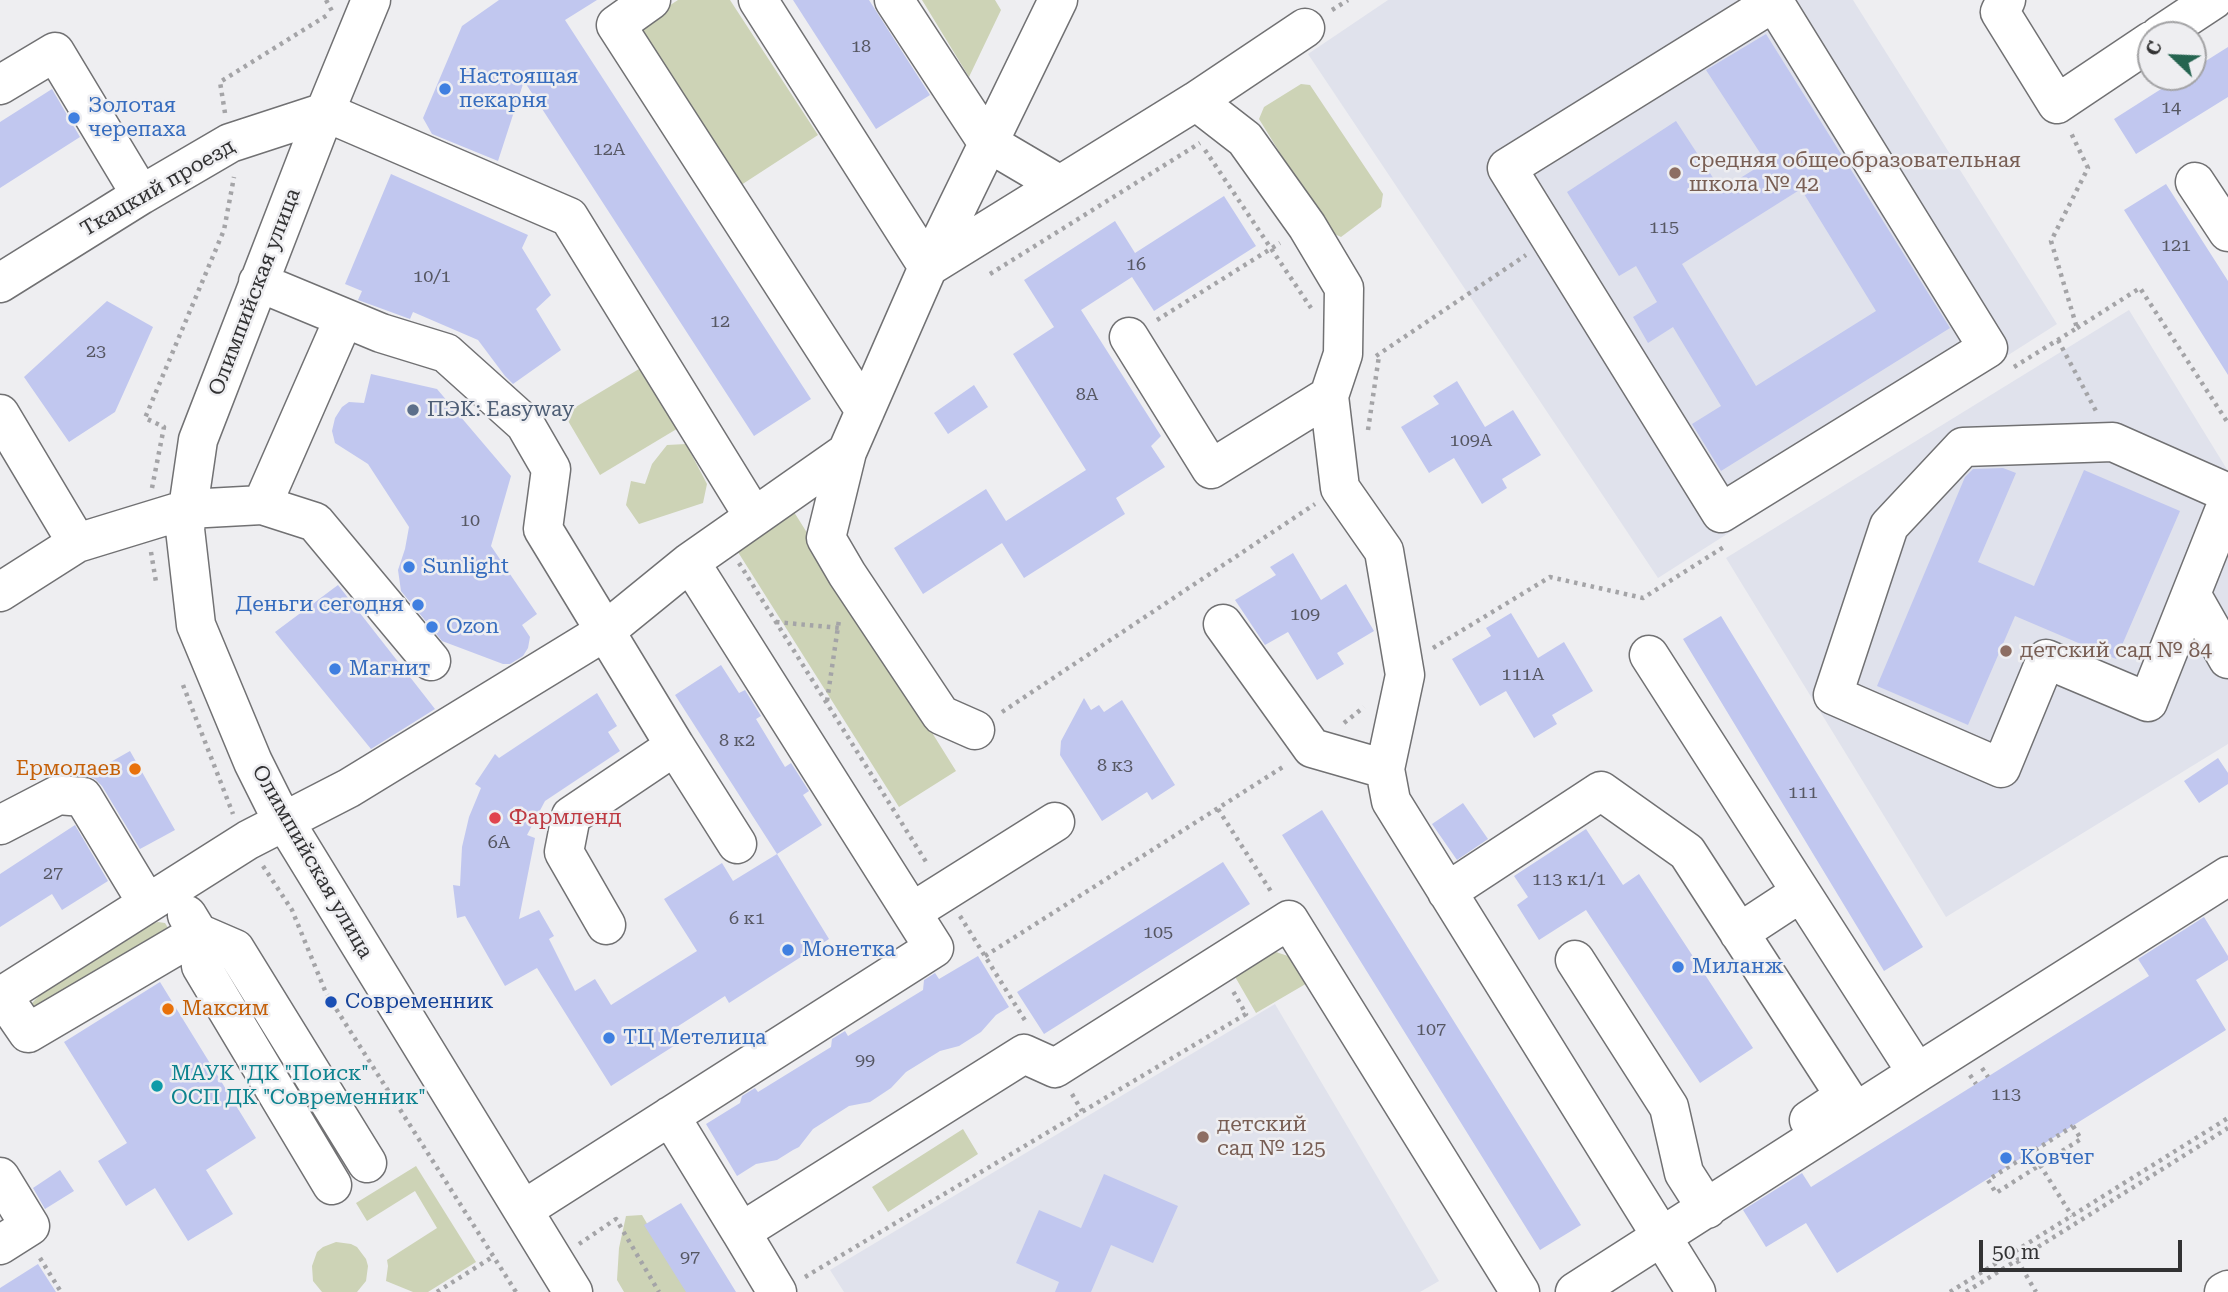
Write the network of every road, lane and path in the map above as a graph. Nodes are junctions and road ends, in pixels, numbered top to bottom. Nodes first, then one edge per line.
1 (338, 0) edge
2 (372, 0) edge
3 (652, 0) edge
4 (758, 0) edge
5 (894, 0) edge
6 (1058, 0) edge
7 (2006, 0) edge
8 (2213, 0) edge
9 (1775, 1) edge
10 (2181, 21) edge
11 (1305, 28) dead end
12 (2137, 50) edge
13 (0, 85) edge
14 (1196, 101) junction
15 (325, 112) junction
16 (987, 142) junction
17 (230, 143) junction
18 (2195, 182) dead end
19 (1060, 185) junction
20 (141, 195) junction
21 (1307, 226) junction
22 (2228, 232) edge
23 (1551, 239) junction
24 (1271, 250) junction
25 (928, 267) junction
26 (989, 274) dead end
27 (258, 282) junction
28 (0, 283) edge
29 (1314, 312) dead end
30 (344, 318) junction
31 (2077, 328) dead end
32 (1129, 337) joint
33 (2058, 340) dead end
34 (1361, 355) junction
35 (1329, 396) junction
36 (865, 411) junction
37 (0, 414) edge
38 (2228, 422) edge
39 (1367, 434) dead end
40 (2113, 442) junction
41 (847, 452) junction
42 (1340, 488) junction
43 (2228, 493) edge
44 (2228, 501) edge
45 (262, 505) junction
46 (188, 509) junction
47 (150, 520) junction
48 (739, 528) junction
49 (77, 543) junction
50 (690, 562) junction
51 (847, 574) junction
52 (156, 583) dead end
53 (0, 592) edge
54 (2191, 594) junction
55 (1643, 598) dead end
56 (776, 622) junction
57 (1223, 624) dead end
58 (837, 628) junction
59 (886, 631) junction
60 (604, 632) junction
61 (1649, 654) dead end
62 (2228, 659) edge
63 (431, 661) dead end
64 (178, 673) dead end
65 (1405, 675) junction
66 (827, 703) junction
67 (975, 730) joint
68 (674, 746) junction
69 (1312, 748) junction
70 (1385, 769) junction
71 (1218, 808) junction
72 (285, 822) junction
73 (1055, 822) dead end
74 (0, 825) edge
75 (248, 840) junction
76 (737, 844) dead end
77 (2228, 876) edge
78 (945, 892) junction
79 (1447, 892) junction
80 (1800, 893) junction
81 (159, 896) junction
82 (912, 912) junction
83 (1289, 920) junction
84 (606, 925) dead end
85 (198, 933) junction
86 (1739, 933) junction
87 (985, 956) junction
88 (1575, 960) dead end
89 (1, 996) edge
90 (1247, 1014) dead end
91 (1027, 1023) dead end
92 (1055, 1068) junction
93 (1917, 1073) junction
94 (1083, 1111) junction
95 (670, 1116) junction
96 (2228, 1118) edge
97 (2228, 1128) edge
98 (367, 1163) dead end
99 (2040, 1166) junction
100 (0, 1177) edge
101 (332, 1185) dead end
102 (1702, 1201) junction
103 (523, 1210) junction
104 (2072, 1216) junction
105 (741, 1232) junction
106 (1662, 1237) junction
107 (11, 1238) edge
108 (2013, 1253) junction
109 (494, 1256) junction
110 (554, 1260) junction
111 (2017, 1260) junction
112 (791, 1285) edge
113 (61, 1292) edge
114 (437, 1292) edge
115 (516, 1292) edge
116 (573, 1292) edge
117 (659, 1292) edge
118 (1520, 1292) edge
119 (1575, 1292) edge
120 (1696, 1292) edge
121 (1950, 1292) edge
122 (1966, 1292) edge
123 (2036, 1292) edge

1 - 17 path
2 - 15 street, Олимпийская улица
3 - 36 street
4 - 25 street
5 - 16 street
6 - 16 street
7 - 12 street
8 - 10 street
9 - 23 street
9 - 23 street
11 - 14 street
13 - 20 street
14 - 19 street
14 - 21 street
15 - 17 street, Ткацкий проезд
15 - 27 street, Олимпийская улица
15 - 48 street
16 - 19 street
16 - 25 street
17 - 20 street, Ткацкий проезд
17 - 47 path
18 - 22 street
19 - 25 street
20 - 28 street, Ткацкий проезд
21 - 24 path
21 - 34 street
23 - 34 path
24 - 26 path
24 - 29 path
24 - 32 path
25 - 36 street
27 - 30 street
27 - 46 street, Олимпийская улица
30 - 45 street
30 - 60 street
31 - 38 path
32 - 35 street
33 - 40 path
34 - 35 street
34 - 39 path
35 - 42 street
36 - 41 street
37 - 49 street
40 - 43 street
40 - 54 street
41 - 48 street
41 - 51 street
42 - 65 street
42 - 67 path
44 - 54 street
45 - 46 street
45 - 63 street
46 - 47 street
46 - 72 street, Олимпийская улица
47 - 49 street
47 - 52 path
48 - 50 street
48 - 56 path
49 - 53 street
50 - 60 street
50 - 82 street
51 - 58 path
51 - 59 street
54 - 62 street
55 - 65 path
56 - 58 path
56 - 66 path
57 - 69 street
58 - 59 path
58 - 66 path
59 - 67 street
60 - 68 street
60 - 72 street
61 - 80 street
64 - 75 path
65 - 69 path
65 - 70 street
66 - 78 path
68 - 76 street
68 - 84 street
69 - 70 street
69 - 71 path
70 - 79 street
71 - 83 path
71 - 87 path
72 - 75 street
72 - 103 street, Олимпийская улица
73 - 78 street
74 - 81 street
75 - 81 street
75 - 109 path
77 - 93 street
78 - 82 street
78 - 87 path
79 - 86 street
79 - 106 street
80 - 86 street
80 - 93 street
81 - 85 street
81 - 89 street
82 - 95 street
83 - 92 street
83 - 118 street
85 - 89 street
85 - 98 street
85 - 101 street
86 - 102 street
87 - 91 path
88 - 102 street
90 - 94 path
92 - 94 path
92 - 105 street
93 - 102 street
94 - 112 path
95 - 103 street
95 - 105 street
96 - 104 path
97 - 111 path
99 - 99 path
99 - 104 path
100 - 107 street
102 - 106 street
103 - 110 street, Олимпийская улица
104 - 108 path
105 - 112 street
106 - 119 street
106 - 120 street
107 - 113 path
108 - 111 path
108 - 121 path
109 - 114 path
109 - 115 path
110 - 116 street, Олимпийская улица
110 - 117 path
111 - 122 path
111 - 123 path

